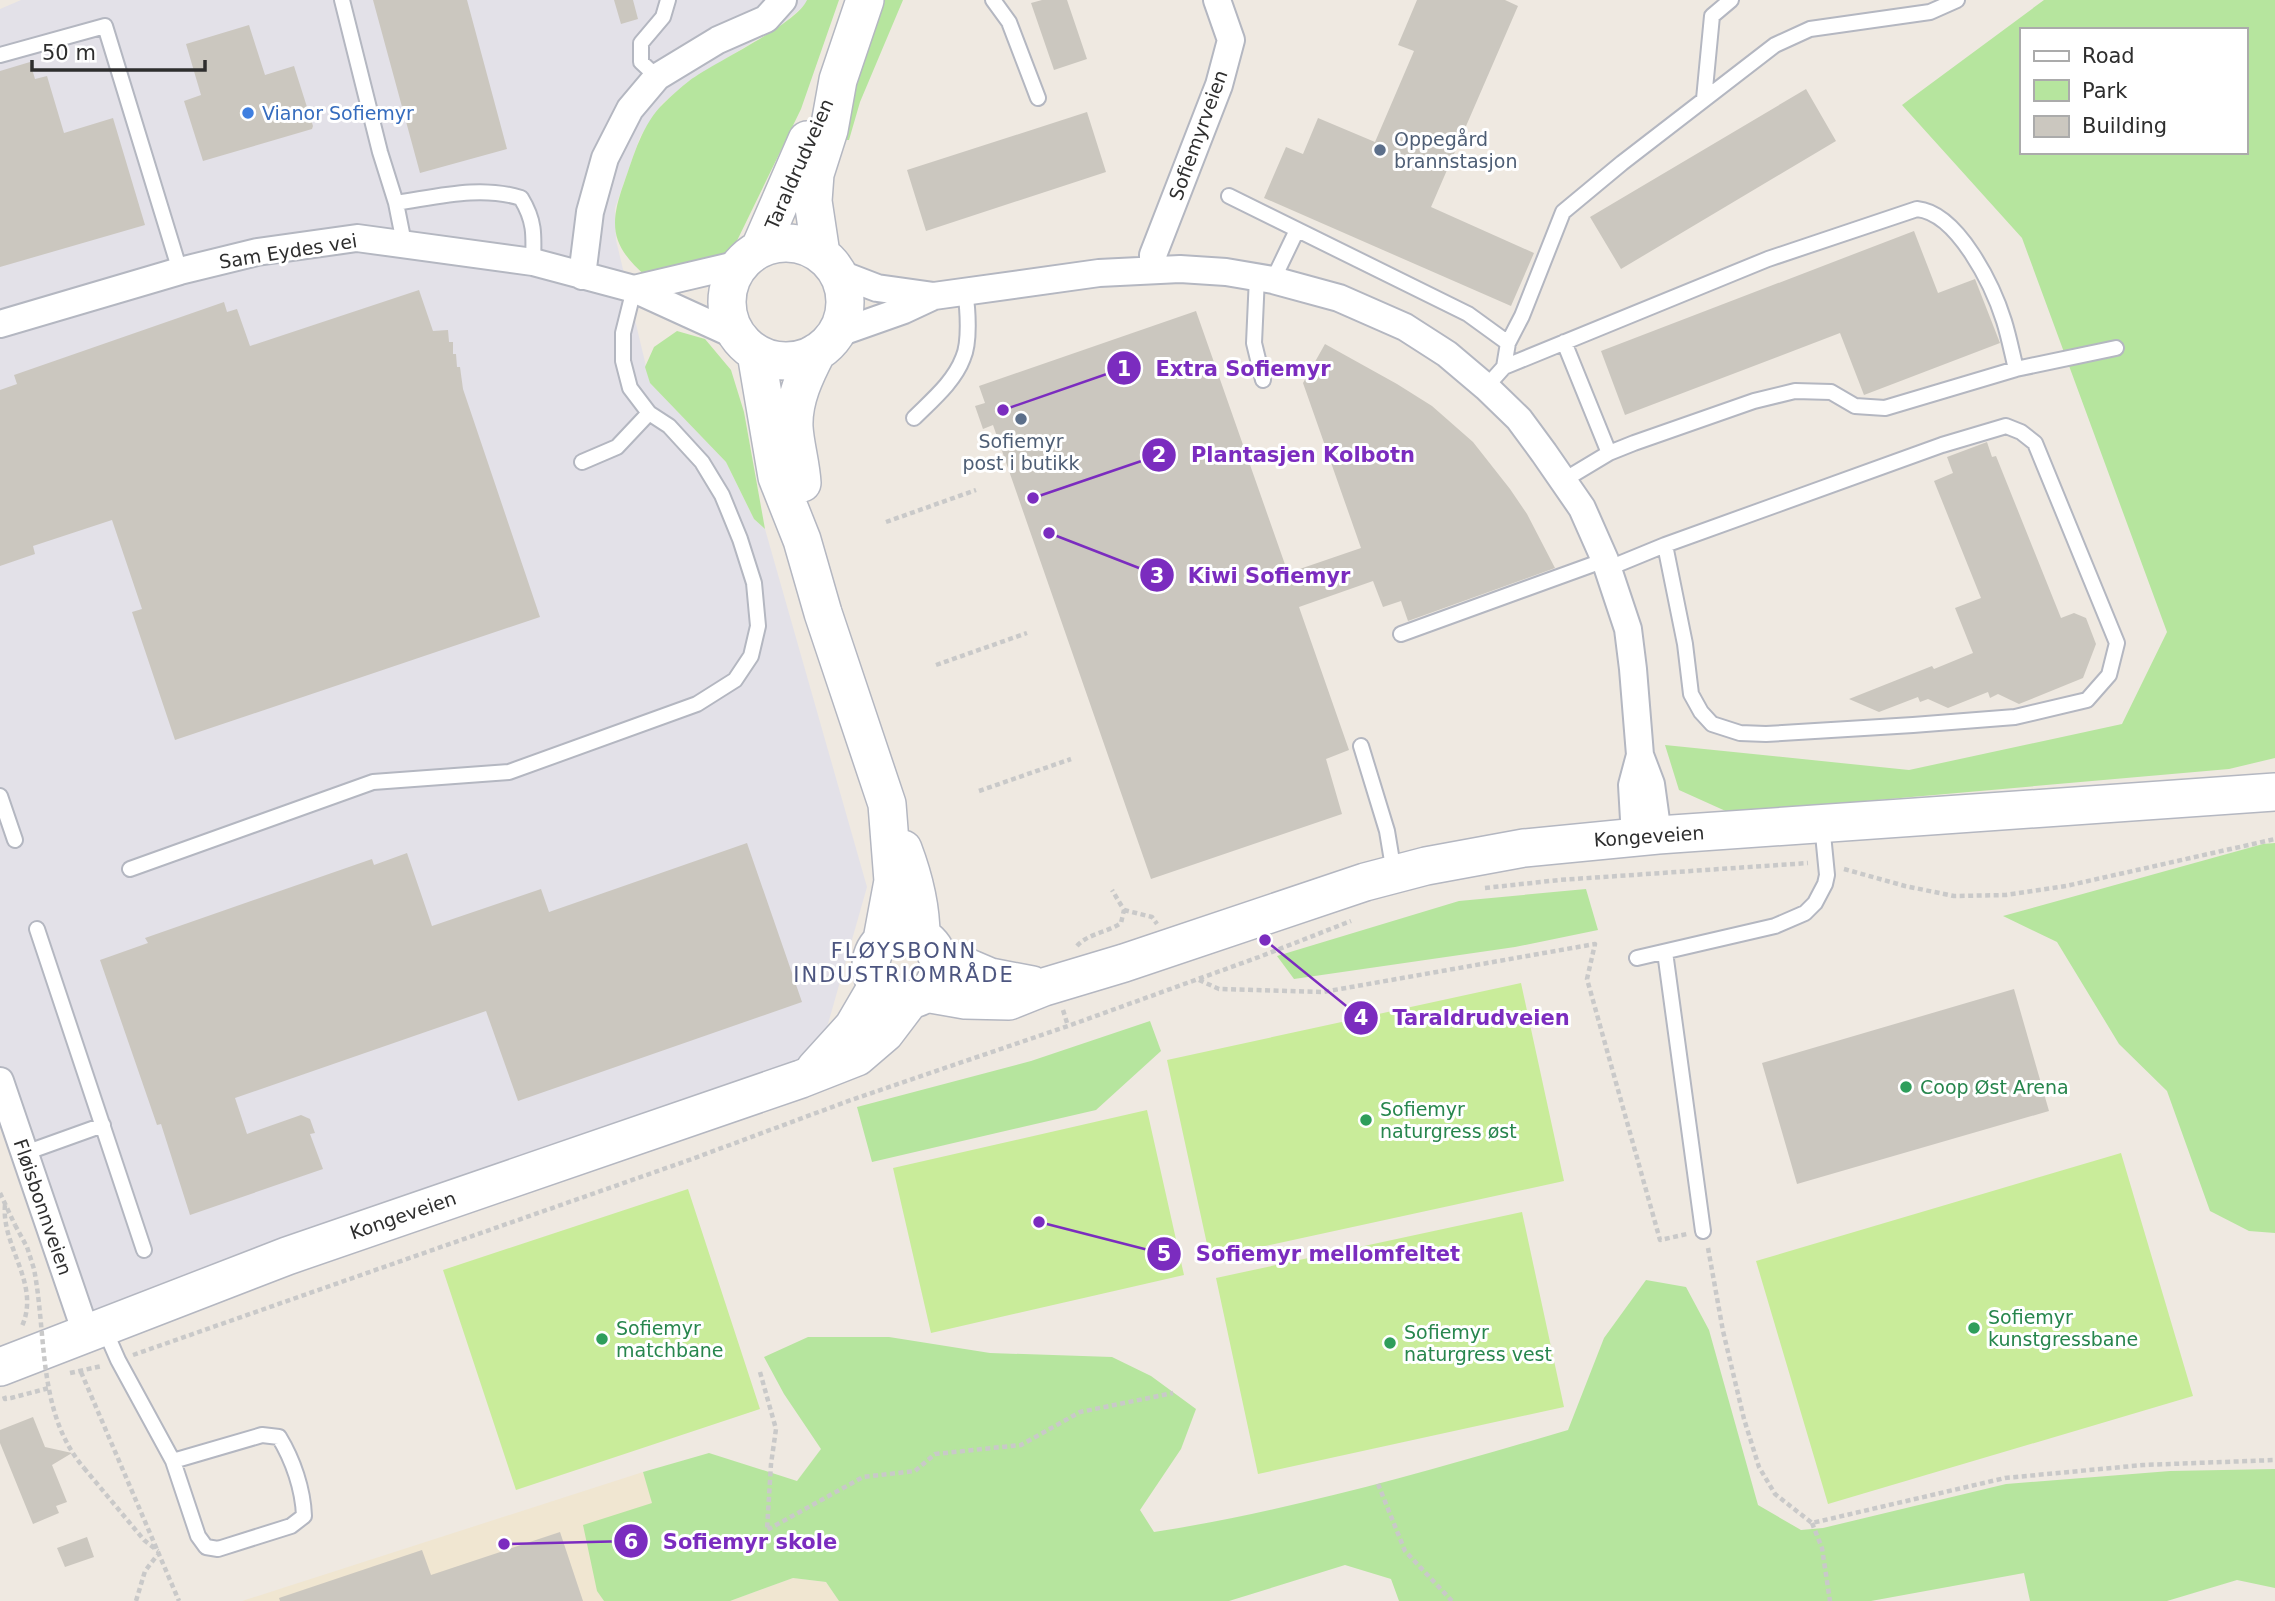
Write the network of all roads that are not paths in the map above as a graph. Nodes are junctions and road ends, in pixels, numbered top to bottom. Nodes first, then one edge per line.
1 (342, 0) edge
2 (668, 0) edge
3 (783, 0) edge
4 (865, 0) edge
5 (993, 0) edge
6 (1217, 0) edge
7 (1731, 0) edge
8 (1957, 0) edge
9 (0, 55) edge
10 (657, 77) junction
11 (838, 80) junction
12 (1038, 98) dead end
13 (1704, 99) junction
14 (1229, 195) dead end
15 (396, 203) junction
16 (1297, 230) junction
17 (404, 243) junction
18 (750, 256) junction
19 (533, 262) junction
20 (829, 264) junction
21 (1153, 270) junction
22 (180, 271) junction
23 (582, 275) junction
24 (1265, 279) junction
25 (634, 289) junction
26 (965, 292) junction
27 (934, 296) junction
28 (0, 324) edge
29 (1564, 342) junction
30 (826, 343) junction
31 (1508, 343) junction
32 (746, 344) junction
33 (2116, 348) dead end
34 (1504, 367) junction
35 (2016, 369) junction
36 (1264, 380) dead end
37 (1486, 387) junction
38 (649, 413) junction
39 (914, 418) dead end
40 (1609, 453) junction
41 (582, 463) dead end
42 (1564, 480) junction
43 (802, 540) junction
44 (1665, 545) junction
45 (1607, 564) junction
46 (1401, 634) dead end
47 (1361, 746) dead end
48 (2275, 792) edge
49 (0, 796) edge
50 (887, 809) junction
51 (1822, 823) junction
52 (1646, 836) junction
53 (15, 840) dead end
54 (130, 869) dead end
55 (1394, 874) junction
56 (37, 929) dead end
57 (882, 940) junction
58 (929, 945) junction
59 (1665, 952) junction
60 (1637, 958) dead end
61 (1044, 987) junction
62 (904, 993) junction
63 (0, 1083) edge
64 (103, 1125) junction
65 (25, 1153) junction
66 (1703, 1231) road end
67 (145, 1250) dead end
68 (94, 1330) junction
69 (6, 1383) edge
70 (173, 1461) junction

1 - 15 lane
2 - 10 lane
3 - 10 street
4 - 11 main road, Taraldrudveien
5 - 12 lane
6 - 21 street, Sofiemyrveien
7 - 13 lane
8 - 13 lane
9 - 22 lane
10 - 23 street
11 - 18 main road, Taraldrudveien
11 - 20 main road, Taraldrudveien
13 - 31 lane
14 - 16 lane
15 - 17 lane
15 - 19 lane
16 - 24 lane
16 - 31 lane
17 - 19 street, Sam Eydes vei
17 - 22 street, Sam Eydes vei
18 - 20 main road
18 - 25 street, Sam Eydes vei
18 - 32 main road
19 - 23 street, Sam Eydes vei
20 - 27 street
20 - 30 main road
21 - 24 street
21 - 26 street
22 - 28 street, Sam Eydes vei
23 - 25 street, Sam Eydes vei
24 - 36 lane
24 - 37 street
25 - 32 street, Sam Eydes vei
25 - 38 lane
26 - 27 street
26 - 39 lane
27 - 30 street
29 - 34 lane
29 - 35 lane
29 - 40 lane
30 - 32 main road
30 - 43 main road
31 - 34 lane
32 - 43 main road
33 - 35 lane
34 - 37 lane
35 - 40 lane
37 - 42 street
38 - 41 lane
38 - 54 lane
40 - 42 lane
42 - 45 street
43 - 50 main road
44 - 44 lane
44 - 45 lane
45 - 46 lane
45 - 52 street
47 - 55 lane
48 - 51 main road, Kongeveien
49 - 53 lane
50 - 57 main road
50 - 58 main road
51 - 52 main road, Kongeveien
51 - 59 lane
52 - 55 main road, Kongeveien
55 - 61 main road, Kongeveien
56 - 64 lane
57 - 58 main road
57 - 62 main road
58 - 61 main road, Kongeveien
58 - 62 main road
59 - 60 lane
59 - 66 lane
61 - 62 main road, Kongeveien
62 - 68 main road, Kongeveien
63 - 65 street, Fløisbonnveien
64 - 65 lane
64 - 67 lane
65 - 68 street, Fløisbonnveien
68 - 69 main road, Kongeveien
68 - 70 lane
70 - 70 lane

